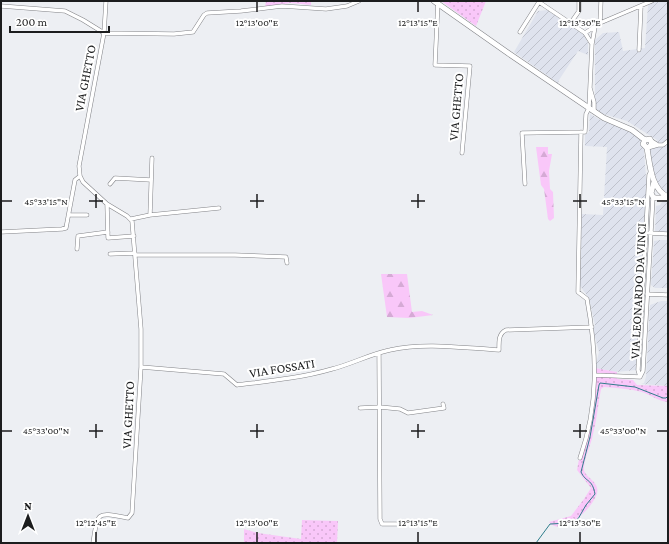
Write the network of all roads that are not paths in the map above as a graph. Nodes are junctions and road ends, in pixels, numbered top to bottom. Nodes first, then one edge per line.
1 (106, 1) edge
2 (359, 1) edge
3 (538, 1) edge
4 (579, 1) edge
5 (601, 1) edge
6 (652, 1) edge
7 (437, 2) edge
8 (643, 4) edge
9 (1, 6) edge
10 (600, 23) junction
11 (570, 24) junction
12 (595, 26) junction
13 (520, 32) dead end
14 (104, 33) junction
15 (585, 33) junction
16 (592, 44) junction
17 (639, 50) dead end
18 (589, 85) junction
19 (588, 108) junction
20 (594, 112) junction
21 (581, 132) junction
22 (648, 140) junction
23 (668, 141) edge
24 (658, 145) junction
25 (649, 147) junction
26 (462, 153) dead end
27 (152, 158) dead end
28 (652, 169) junction
29 (80, 176) junction
30 (151, 180) junction
31 (110, 184) dead end
32 (525, 184) dead end
33 (657, 194) junction
34 (668, 197) edge
35 (107, 204) junction
36 (219, 208) dead end
37 (150, 214) junction
38 (68, 215) junction
39 (87, 216) dead end
40 (131, 219) junction
41 (1, 232) edge
42 (108, 232) junction
43 (646, 233) junction
44 (651, 233) junction
45 (668, 234) edge
46 (134, 236) junction
47 (77, 249) dead end
48 (110, 254) dead end
49 (135, 254) junction
50 (287, 263) dead end
51 (642, 294) junction
52 (648, 294) junction
53 (668, 295) edge
54 (592, 327) junction
55 (379, 354) junction
56 (141, 368) junction
57 (595, 375) junction
58 (640, 377) junction
59 (443, 404) dead end
60 (380, 407) junction
61 (360, 408) dead end
62 (580, 458) dead end
63 (398, 524) dead end
64 (93, 543) edge

1 - 14 street
2 - 14 street, VIA GHETTO
3 - 11 street
3 - 13 street
4 - 11 street
5 - 10 street
6 - 8 street
7 - 19 main road
7 - 26 street, VIA GHETTO
8 - 10 street
8 - 17 street
9 - 14 street
10 - 12 street
11 - 15 street
12 - 15 street
12 - 16 street
14 - 29 street, VIA GHETTO
15 - 16 street
16 - 18 street
18 - 19 street
18 - 20 street
19 - 20 main road
19 - 21 street
20 - 22 main road
21 - 32 street
21 - 54 street
22 - 24 street
22 - 25 main road
22 - 25 main road
23 - 24 street
24 - 25 street
25 - 28 main road
27 - 30 street
28 - 33 main road
28 - 43 street
29 - 35 street
29 - 38 street, VIA GHETTO
30 - 31 street
30 - 37 street
33 - 34 main road
33 - 44 street, VIA LEONARDO DA VINCI
35 - 40 street
35 - 42 street
36 - 37 street
37 - 40 street
38 - 39 street
38 - 41 street, VIA GHETTO
40 - 46 street, VIA GHETTO
42 - 46 street
42 - 47 street
43 - 44 street
43 - 51 street
44 - 45 street
44 - 52 street, VIA LEONARDO DA VINCI
46 - 49 street, VIA GHETTO
48 - 49 street
49 - 50 street
49 - 56 street, VIA GHETTO
51 - 52 street
51 - 58 street
52 - 53 street
52 - 58 street, VIA LEONARDO DA VINCI
54 - 55 street, VIA FOSSATI
54 - 57 street
55 - 56 street, VIA FOSSATI
55 - 60 street
56 - 64 street, VIA GHETTO
57 - 58 street
57 - 62 street
59 - 60 street
60 - 61 street
60 - 63 street

